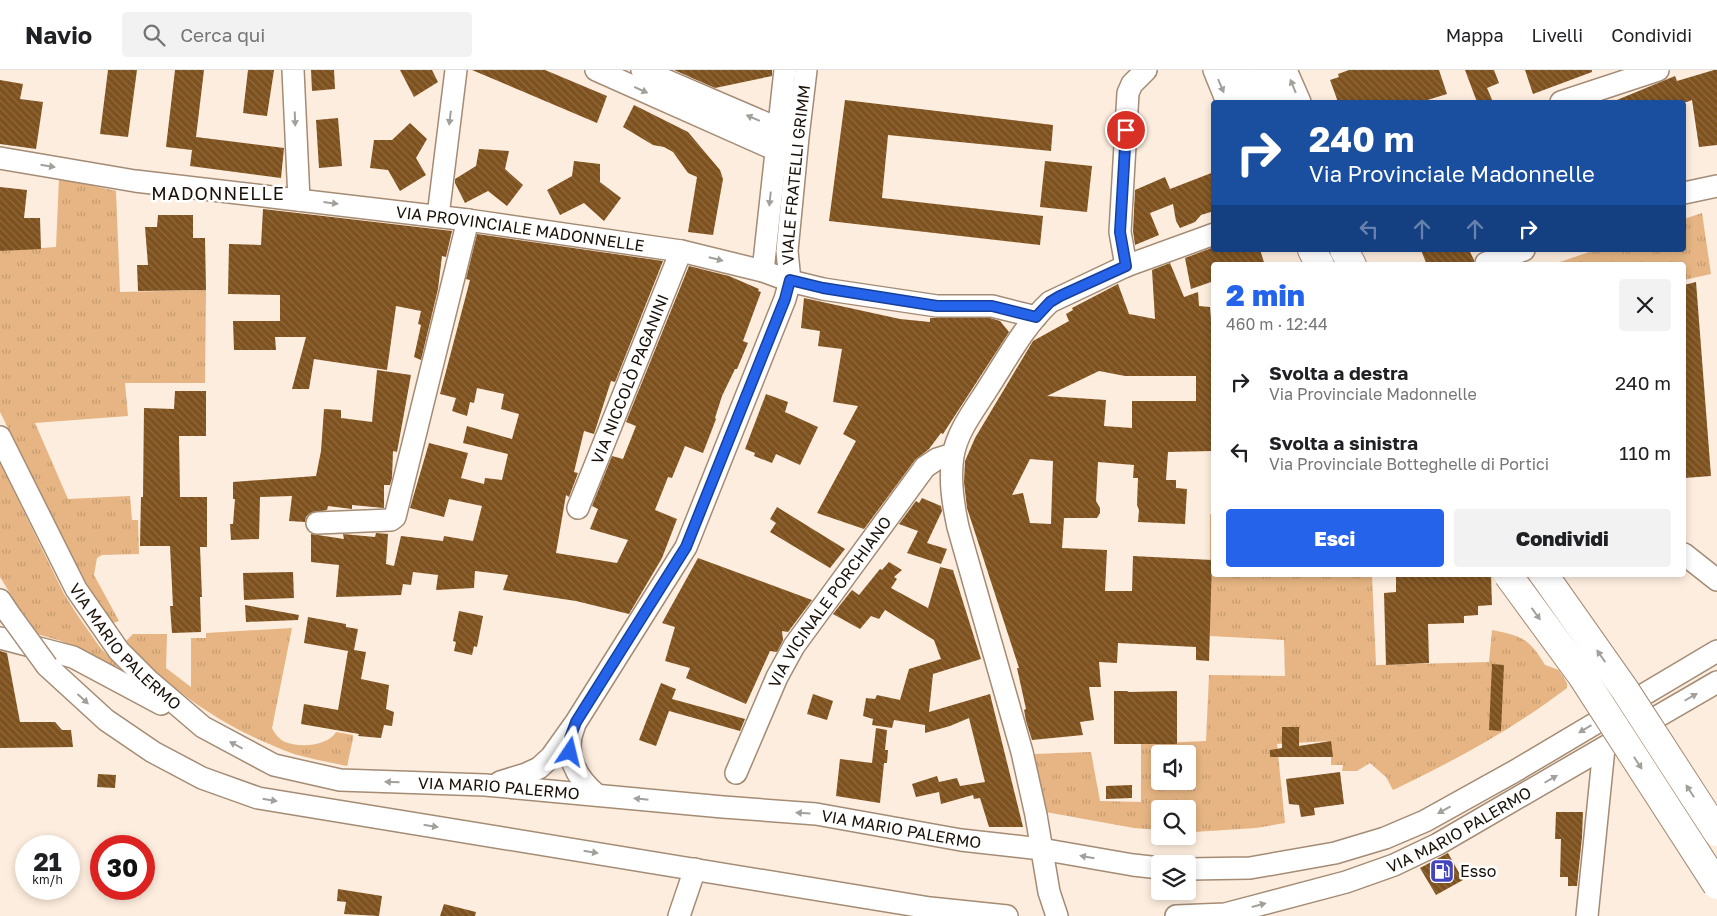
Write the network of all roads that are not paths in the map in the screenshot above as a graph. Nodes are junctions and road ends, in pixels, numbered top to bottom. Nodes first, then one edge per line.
1 (293, 70) edge
2 (456, 70) edge
3 (596, 70) edge
4 (642, 70) edge
5 (785, 70) edge
6 (806, 70) edge
7 (1146, 70) edge
8 (1214, 70) edge
9 (1236, 70) edge
10 (1265, 70) edge
11 (1286, 70) edge
12 (1658, 70) edge
13 (1226, 100) edge
14 (1248, 100) edge
15 (1277, 100) edge
16 (1299, 100) edge
17 (1567, 100) edge
18 (778, 129) junction
19 (798, 137) junction
20 (776, 150) junction
21 (0, 158) edge
22 (1717, 186) edge
23 (1686, 193) edge
24 (299, 200) junction
25 (438, 216) junction
26 (468, 220) junction
27 (1211, 235) edge
28 (681, 251) junction
29 (1515, 252) edge
30 (1484, 259) edge
31 (1126, 266) junction
32 (762, 271) junction
33 (790, 280) junction
34 (1036, 317) junction
35 (0, 437) edge
36 (954, 454) junction
37 (578, 508) dead end
38 (317, 523) dead end
39 (1686, 556) edge
40 (1509, 577) edge
41 (1545, 577) edge
42 (1717, 580) edge
43 (5, 607) edge
44 (0, 638) edge
45 (1717, 650) edge
46 (1717, 682) edge
47 (576, 722) junction
48 (202, 728) junction
49 (1604, 748) junction
50 (736, 773) dead end
51 (485, 785) junction
52 (597, 795) junction
53 (1717, 832) edge
54 (1041, 849) junction
55 (1151, 867) edge
56 (695, 869) junction
57 (1196, 869) edge
58 (1717, 886) edge
59 (679, 916) edge
60 (1007, 916) edge
61 (1057, 916) edge
62 (1176, 916) edge
63 (1586, 916) edge

1 -> 24 street
2 -> 25 street
3 -> 20 street
18 -> 4 street
5 - 18 street, VIALE FRATELLI GRIMM
6 - 19 street, VIALE FRATELLI GRIMM
7 - 31 street
8 -> 13 street
9 - 14 highway
10 - 15 highway
16 -> 11 street
12 - 17 street
18 - 19 street
18 - 20 street, VIALE FRATELLI GRIMM
19 - 20 street
19 - 33 street, VIALE FRATELLI GRIMM
20 -> 32 street, VIALE FRATELLI GRIMM
21 -> 24 street, VIA PROVINCIALE MADONNELLE
22 - 23 street
24 -> 25 street, VIA PROVINCIALE MADONNELLE
25 - 26 street, VIA PROVINCIALE MADONNELLE
26 - 28 street, VIA PROVINCIALE MADONNELLE
26 - 38 street
27 - 31 street
28 -> 32 street, VIA PROVINCIALE MADONNELLE
28 - 37 street, VIA NICCOLÒ PAGANINI
29 - 30 street
31 - 34 street
32 - 33 street, VIA PROVINCIALE MADONNELLE
33 - 34 street, VIA PROVINCIALE MADONNELLE
33 - 47 street
34 - 36 street
35 - 48 street, VIA MARIO PALERMO
36 - 50 street, VIA VICINALE PORCHIANO
36 - 54 street
39 - 42 street
40 -> 58 highway, bridge
53 -> 41 highway, bridge
43 -> 56 street, bridge
44 - 48 street
45 -> 57 street, VIA MARIO PALERMO
49 -> 46 street, VIA MARIO PALERMO
47 - 51 street
47 - 52 street
51 -> 48 street, VIA MARIO PALERMO
62 -> 49 street, VIA MARIO PALERMO
49 - 63 street
51 - 52 street, VIA MARIO PALERMO
54 -> 52 street, VIA MARIO PALERMO
55 -> 54 street, VIA MARIO PALERMO
54 - 61 street
56 - 59 street
56 - 60 street

